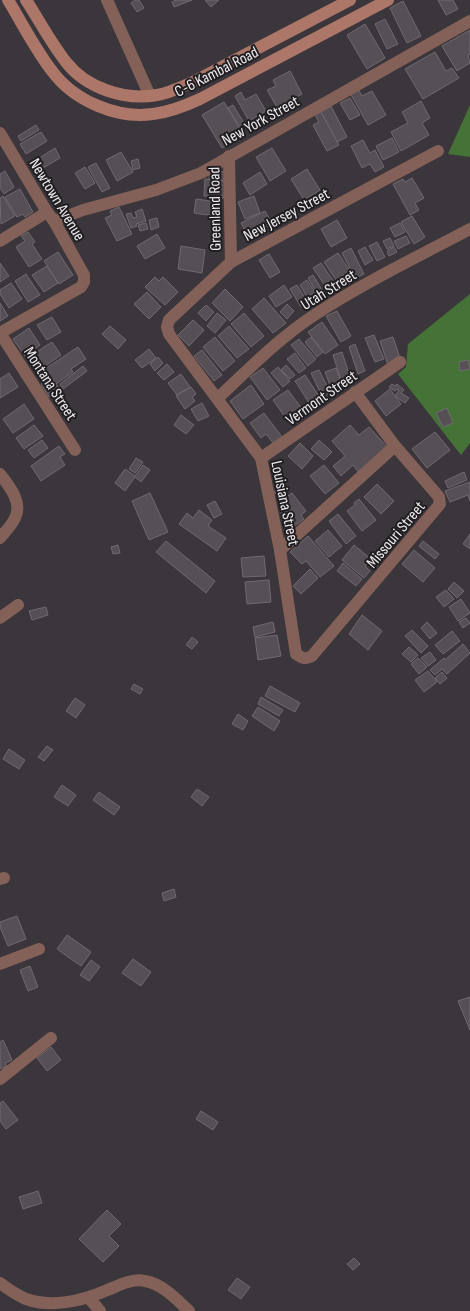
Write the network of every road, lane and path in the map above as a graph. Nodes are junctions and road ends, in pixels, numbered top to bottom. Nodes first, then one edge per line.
1 (8, 0) edge
2 (26, 0) edge
3 (107, 0) edge
4 (350, 0) edge
5 (388, 0) edge
6 (313, 19) junction
7 (470, 21) edge
8 (322, 34) junction
9 (150, 96) junction
10 (0, 133) edge
11 (438, 151) dead end
12 (229, 156) junction
13 (50, 216) junction
14 (470, 229) edge
15 (0, 241) edge
16 (231, 262) junction
17 (167, 327) joint
18 (0, 333) edge
19 (400, 362) dead end
20 (356, 392) junction
21 (218, 398) junction
22 (396, 446) junction
23 (75, 450) dead end
24 (261, 458) junction
25 (0, 474) edge
26 (0, 538) edge
27 (280, 550) junction
28 (18, 605) dead end
29 (2, 613) edge
30 (296, 654) joint
31 (39, 949) dead end
32 (0, 964) edge
33 (51, 1038) dead end
34 (0, 1079) edge
35 (0, 1283) edge
36 (89, 1298) junction
37 (100, 1311) edge
38 (189, 1311) edge

1 - 8 main road, C-6 Kambal Road
2 - 9 main road, C-6 Kambal Road
3 - 9 street
4 - 6 main road, C-6 Kambal Road
5 - 8 main road, C-6 Kambal Road
6 - 8 main road
6 - 9 main road, C-6 Kambal Road
7 - 12 street, New York Street
10 - 13 street, Newtown Avenue
11 - 16 street, New Jersey Street
12 - 13 street, New York Street
12 - 16 street, Greenland Road
13 - 15 street, New York Street
13 - 18 street, Newtown Avenue
14 - 21 street, Utah Street
16 - 17 street, New Jersey Street
17 - 21 street, Louisiana Street
18 - 23 street, Montana Street
19 - 20 street, Vermont Street
20 - 22 street, Missouri Street
20 - 24 street, Vermont Street
21 - 24 street, Louisiana Street
22 - 27 street
22 - 30 street, Missouri Street
24 - 27 street, Louisiana Street
25 - 26 street
27 - 30 street, Louisiana Street
28 - 29 street
31 - 32 street
33 - 34 street
35 - 36 street
36 - 37 street
36 - 38 street

